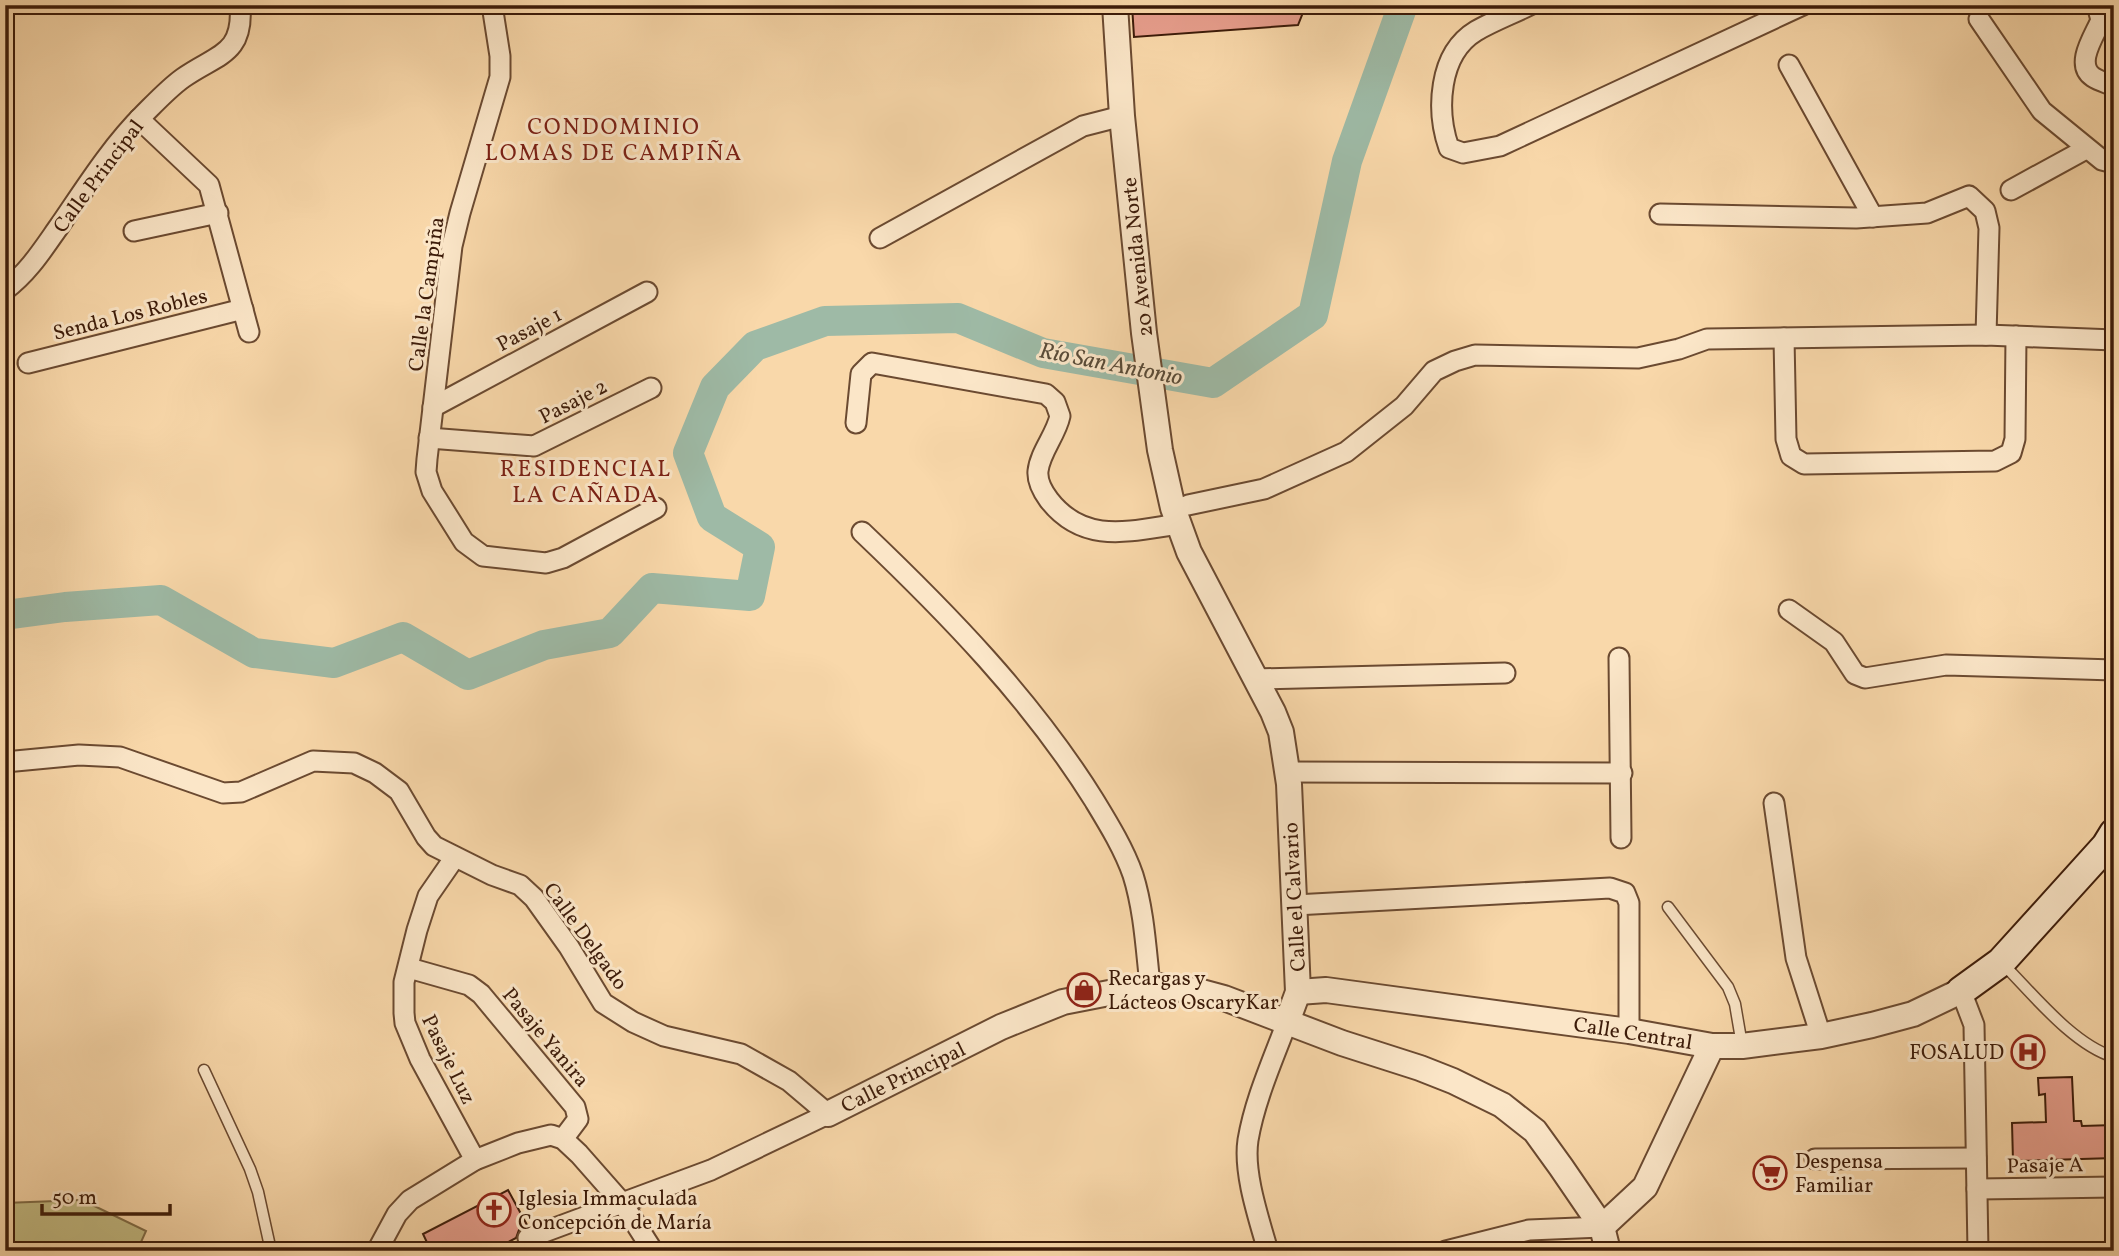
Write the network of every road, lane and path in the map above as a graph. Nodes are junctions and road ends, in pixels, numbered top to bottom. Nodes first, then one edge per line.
1 (240, 5) edge
2 (492, 5) edge
3 (1115, 5) edge
4 (1530, 5) edge
5 (1803, 5) edge
6 (2097, 5) edge
7 (1979, 19) dead end
8 (1789, 65) dead end
9 (2114, 86) edge
10 (1122, 116) junction
11 (139, 119) junction
12 (2086, 149) junction
13 (2114, 163) edge
14 (2011, 190) dead end
15 (218, 213) junction
16 (1660, 214) dead end
17 (1873, 217) junction
18 (134, 231) dead end
19 (880, 238) dead end
20 (5, 290) edge
21 (647, 292) dead end
22 (243, 309) junction
23 (249, 331) dead end
24 (1986, 335) junction
25 (2016, 336) junction
26 (1784, 338) junction
27 (2114, 340) edge
28 (28, 363) dead end
29 (651, 388) dead end
30 (433, 407) junction
31 (856, 423) dead end
32 (429, 438) junction
33 (656, 508) dead end
34 (1180, 512) junction
35 (862, 531) dead end
36 (1789, 610) dead end
37 (1619, 658) dead end
38 (2114, 670) edge
39 (1505, 673) dead end
40 (1255, 679) junction
41 (5, 762) edge
42 (1288, 772) junction
43 (1622, 773) junction
44 (1774, 803) dead end
45 (2114, 834) edge
46 (1621, 838) dead end
47 (455, 857) junction
48 (1295, 905) junction
49 (1668, 907) dead end
50 (2001, 962) junction
51 (409, 968) junction
52 (1150, 985) junction
53 (1961, 991) junction
54 (1298, 992) junction
55 (1287, 1022) junction
56 (1629, 1031) junction
57 (1821, 1036) junction
58 (1712, 1046) junction
59 (1742, 1046) junction
60 (2114, 1057) edge
61 (204, 1070) dead end
62 (828, 1114) junction
63 (563, 1139) junction
64 (1976, 1158) junction
65 (475, 1160) junction
66 (1815, 1160) dead end
67 (2114, 1187) edge
68 (1977, 1189) junction
69 (622, 1204) junction
70 (1602, 1227) junction
71 (528, 1238) dead end
72 (271, 1251) edge
73 (377, 1251) edge
74 (653, 1251) edge
75 (1268, 1251) edge
76 (1446, 1251) edge
77 (1608, 1251) edge
78 (1978, 1251) edge

1 - 11 street, Calle Principal
2 - 30 street, Calle la Campiña
3 - 10 street, 20 Avenida Norte
4 - 5 street
6 - 9 street
7 - 12 street
8 - 17 street
10 - 19 street
10 - 34 street, 20 Avenida Norte
11 - 15 street
11 - 20 street, Calle Principal
12 - 13 street
12 - 14 street
15 - 18 street
15 - 22 street
16 - 17 street
17 - 24 street
21 - 30 street, Pasaje 1
22 - 23 street
22 - 28 street, Senda Los Robles
24 - 25 street
24 - 26 street
25 - 26 street
25 - 27 street
26 - 34 street
29 - 32 street, Pasaje 2
30 - 32 street, Calle la Campiña
31 - 34 street
32 - 33 street, Calle la Campiña
34 - 40 street, Calle el Calvario
35 - 52 street
36 - 38 street
37 - 43 street
39 - 40 street
40 - 42 street, Calle el Calvario
41 - 47 street, Calle Delgado
42 - 43 street
42 - 48 street, Calle el Calvario
43 - 46 street
44 - 57 street
45 - 50 main road
47 - 51 street, Pasaje Luz
47 - 62 street, Calle Delgado
48 - 54 street, Calle el Calvario
48 - 56 street
49 - 59 lane
50 - 53 main road
50 - 60 lane
51 - 63 street, Pasaje Yanira
51 - 65 street, Pasaje Luz
52 - 55 street, Calle Principal
52 - 62 street, Calle Principal
53 - 57 street, Calle Central
53 - 64 street
54 - 55 street, Calle el Calvario
54 - 56 street, Calle Central
55 - 70 street
55 - 75 street
56 - 58 street, Calle Central
57 - 59 street, Calle Central
58 - 59 street, Calle Central
58 - 70 street
61 - 72 lane
62 - 69 street, Calle Principal
63 - 65 street
63 - 69 street
64 - 66 street
64 - 68 street
65 - 73 street
67 - 68 street, Pasaje A
68 - 78 street
69 - 71 street, Calle Principal
69 - 74 street
70 - 76 street
70 - 77 street

